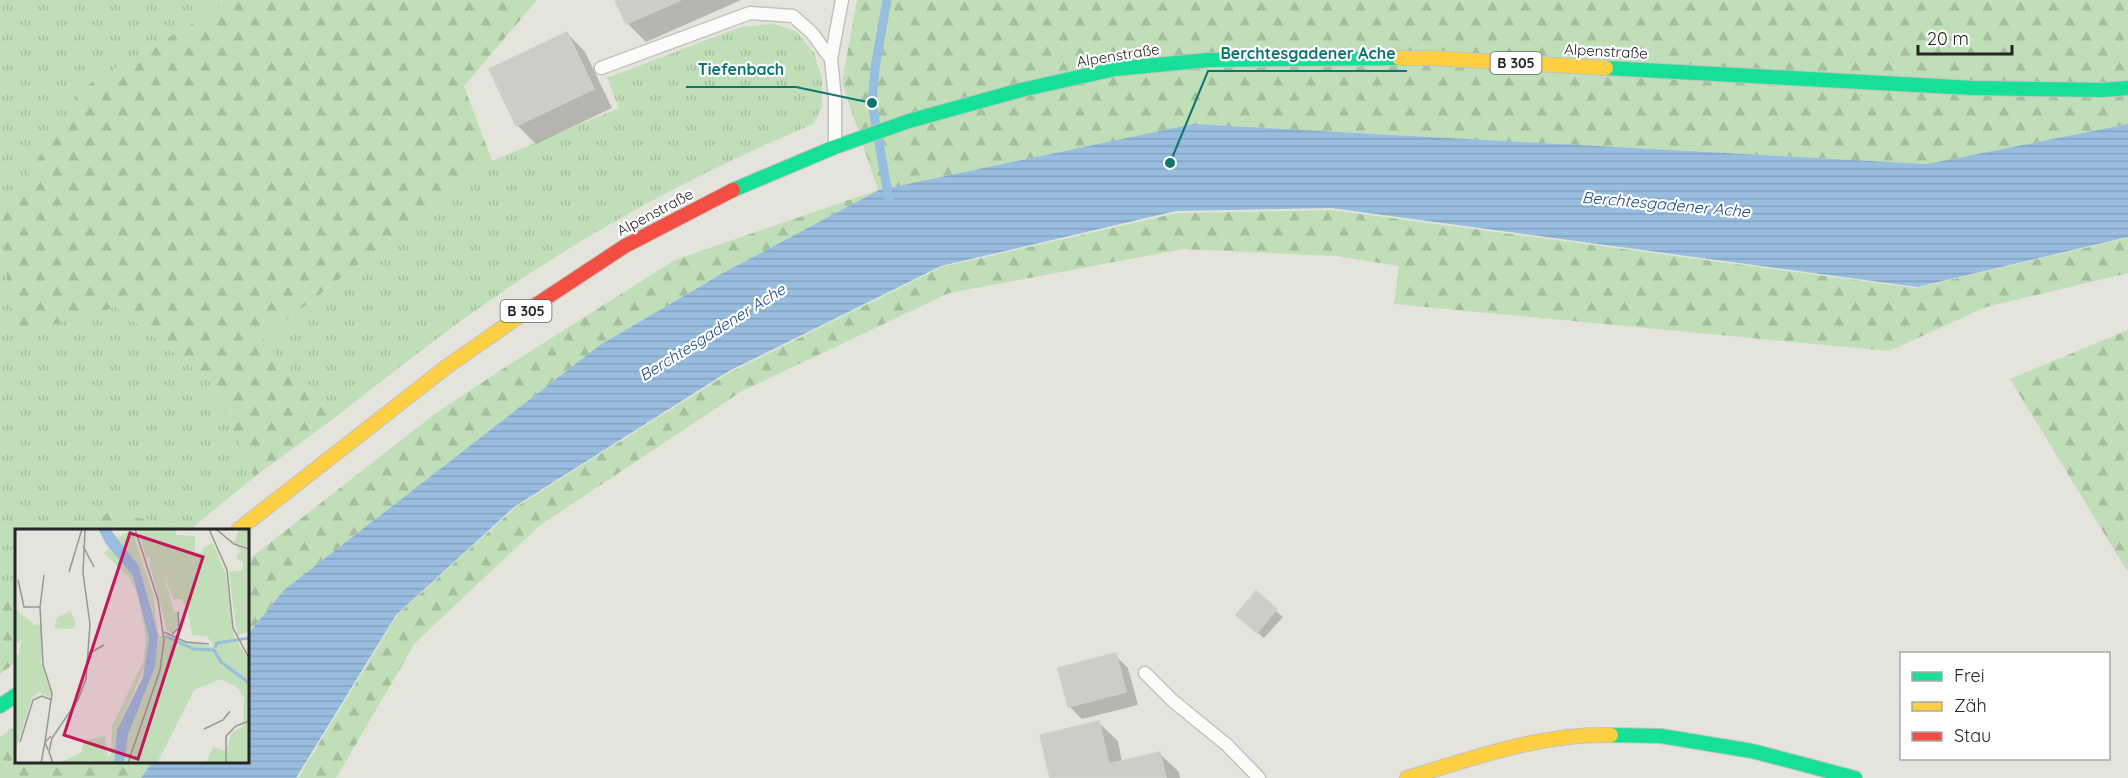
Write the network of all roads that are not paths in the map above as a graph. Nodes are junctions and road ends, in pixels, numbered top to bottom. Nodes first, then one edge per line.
1 (842, 0) edge
2 (831, 59) junction
3 (601, 68) dead end
4 (2128, 88) edge
5 (841, 145) junction
6 (241, 529) edge
7 (1145, 674) dead end
8 (15, 696) edge
9 (0, 706) edge
10 (1259, 778) edge
11 (1407, 778) edge
12 (1855, 778) edge

1 - 2 lane
2 - 3 lane
2 - 5 lane
4 - 5 main road, Alpenstraße / B 305
5 - 6 main road, Alpenstraße / B 305
7 - 10 lane
8 - 9 main road
11 - 12 main road

